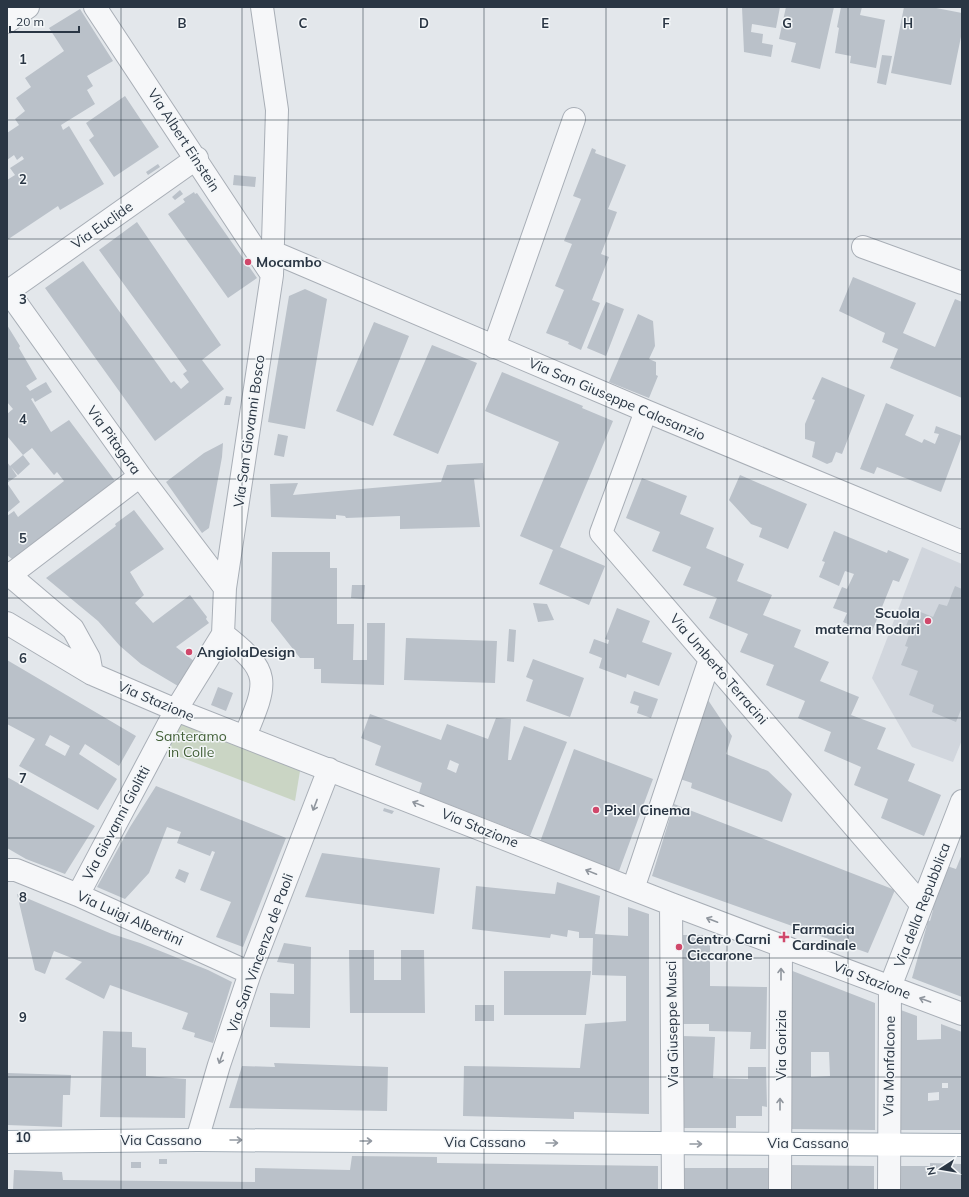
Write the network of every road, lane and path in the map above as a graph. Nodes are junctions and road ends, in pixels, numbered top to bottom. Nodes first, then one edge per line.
1 (28, 7) edge
2 (95, 7) edge
3 (262, 7) edge
4 (7, 22) edge
5 (574, 119) dead end
6 (197, 158) junction
7 (862, 247) dead end
8 (272, 252) junction
9 (272, 275) junction
10 (962, 283) edge
11 (7, 291) edge
12 (494, 347) junction
13 (646, 411) junction
14 (140, 476) junction
15 (962, 542) edge
16 (9, 574) edge
17 (225, 588) junction
18 (7, 623) edge
19 (223, 634) junction
20 (710, 659) junction
21 (92, 674) junction
22 (176, 710) junction
23 (245, 736) junction
24 (329, 769) junction
25 (962, 800) edge
26 (7, 870) edge
27 (633, 889) junction
28 (78, 894) junction
29 (671, 904) junction
30 (921, 904) junction
31 (781, 946) junction
32 (250, 973) junction
33 (890, 987) junction
34 (962, 1014) edge
35 (197, 1140) junction
36 (7, 1142) edge
37 (780, 1143) junction
38 (673, 1144) junction
39 (889, 1144) junction
40 (962, 1145) edge
41 (673, 1190) edge
42 (780, 1190) edge
43 (889, 1190) edge

1 - 4 street
2 - 6 street, Via Albert Einstein
3 - 8 street, Via San Giovanni Bosco
5 - 12 street
6 - 9 street, Via Albert Einstein
6 - 11 street, Via Euclide
7 - 10 street
8 - 9 street, Via San Giovanni Bosco
8 - 12 street, Via San Giuseppe Calasanzio
9 - 17 street, Via San Giovanni Bosco
11 - 14 street, Via Pitagora
12 - 13 street, Via San Giuseppe Calasanzio
13 - 15 street, Via San Giuseppe Calasanzio
13 - 20 street, Via Umberto Terracini
14 - 16 street
14 - 17 street, Via Pitagora
16 - 21 street
17 - 19 street, Via San Giovanni Bosco
18 - 21 street, Via Stazione
19 - 22 street, Via Giovanni Giolitti
19 - 23 street
20 - 27 street
20 - 30 street, Via Umberto Terracini
21 - 22 street, Via Stazione
22 - 23 street, Via Stazione
22 - 28 street, Via Giovanni Giolitti
23 - 24 street, Via Stazione
27 -> 24 street, Via Stazione
24 -> 32 street, Via San Vincenzo de Paoli
25 - 30 street, Via della Repubblica
26 - 28 street, Via Luigi Albertini
27 - 29 street, Via Stazione
28 - 32 street, Via Luigi Albertini
31 -> 29 street, Via Stazione
29 - 38 street, Via Giuseppe Musci
30 - 33 street, Via della Repubblica
31 - 33 street, Via Stazione
37 -> 31 street, Via Gorizia
32 -> 35 street, Via San Vincenzo de Paoli
34 -> 33 street, Via Stazione
33 - 39 street, Via Monfalcone
35 - 36 main road, Via Cassano
35 -> 38 main road, Via Cassano
38 -> 37 main road, Via Cassano
37 - 39 main road, Via Cassano
37 - 42 street, Via Gorizia
38 - 41 street, Via Giuseppe Musci
39 - 40 main road, Via Cassano
39 - 43 street, Via Monfalcone

